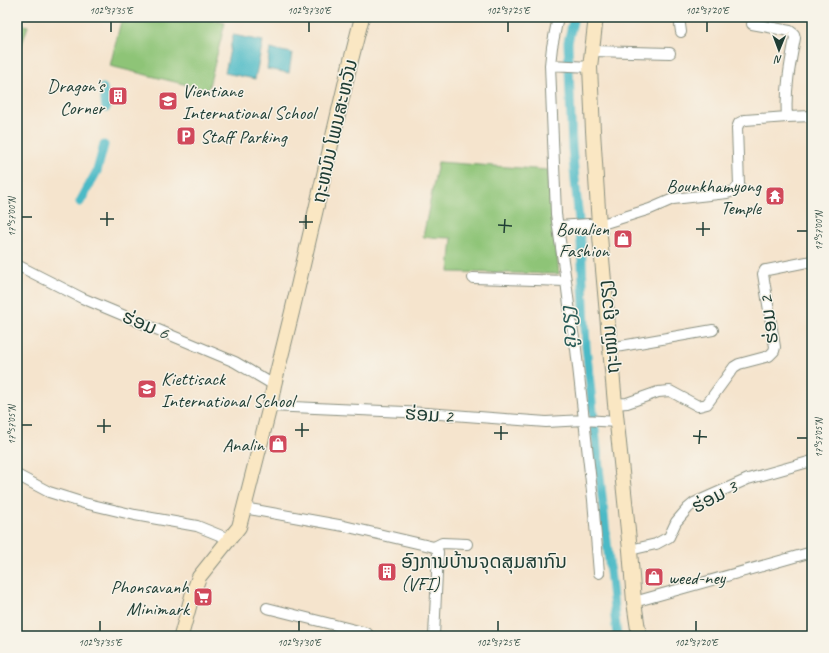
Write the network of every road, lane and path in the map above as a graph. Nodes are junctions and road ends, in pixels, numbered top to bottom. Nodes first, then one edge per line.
1 (362, 17) edge
2 (558, 17) edge
3 (596, 17) edge
4 (679, 17) edge
5 (752, 24) dead end
6 (681, 32) dead end
7 (593, 51) junction
8 (670, 53) dead end
9 (551, 65) junction
10 (586, 66) junction
11 (812, 116) edge
12 (787, 117) junction
13 (594, 224) junction
14 (560, 226) junction
15 (812, 261) edge
16 (17, 265) edge
17 (473, 278) dead end
18 (566, 281) junction
19 (713, 330) dead end
20 (610, 348) junction
21 (274, 385) junction
22 (615, 404) junction
23 (270, 406) junction
24 (586, 420) junction
25 (613, 421) junction
26 (812, 461) edge
27 (17, 476) edge
28 (244, 508) junction
29 (229, 539) junction
30 (467, 544) dead end
31 (434, 547) junction
32 (630, 550) junction
33 (812, 552) edge
34 (599, 573) dead end
35 (634, 602) junction
36 (267, 608) dead end
37 (181, 636) edge
38 (369, 636) edge
39 (434, 636) edge
40 (639, 636) edge

1 - 21 street, ຖະຫນົນ ໂພນສະຫວັນ
2 - 9 street
3 - 7 street, ຖະໜົນ ຄູວຽງ
4 - 6 street
5 - 12 street
7 - 8 street
7 - 10 street, ຖະໜົນ ຄູວຽງ
9 - 10 street
9 - 14 street
10 - 13 street, ຖະໜົນ ຄູວຽງ
11 - 12 street
12 - 13 street
13 - 14 street
13 - 20 street, ຖະໜົນ ຄູວຽງ
14 - 18 street
15 - 22 street, ຮ່ອມ 2
16 - 21 street, ຮ່ອມ 6
17 - 18 street
18 - 24 street
19 - 20 street
20 - 22 street, ຖະໜົນ ຄູວຽງ
21 - 23 street, ຖະຫນົນ ໂພນສະຫວັນ
22 - 25 street, ຖະໜົນ ຄູວຽງ
23 - 24 street, ຮ່ອມ 2
23 - 28 street, ຖະຫນົນ ໂພນສະຫວັນ
24 - 25 street, ຮ່ອມ 2
24 - 34 street
25 - 32 street, ຖະໜົນ ຄູວຽງ
26 - 32 street, ຮ່ອມ 3
27 - 29 street
28 - 29 street, ຖະຫນົນ ໂພນສະຫວັນ
28 - 31 street
29 - 37 street, ຖະຫນົນ ໂພນສະຫວັນ
30 - 31 street
31 - 39 street
32 - 35 street, ຖະໜົນ ຄູວຽງ
33 - 35 street
35 - 40 street, ຖະໜົນ ຄູວຽງ
36 - 38 street

